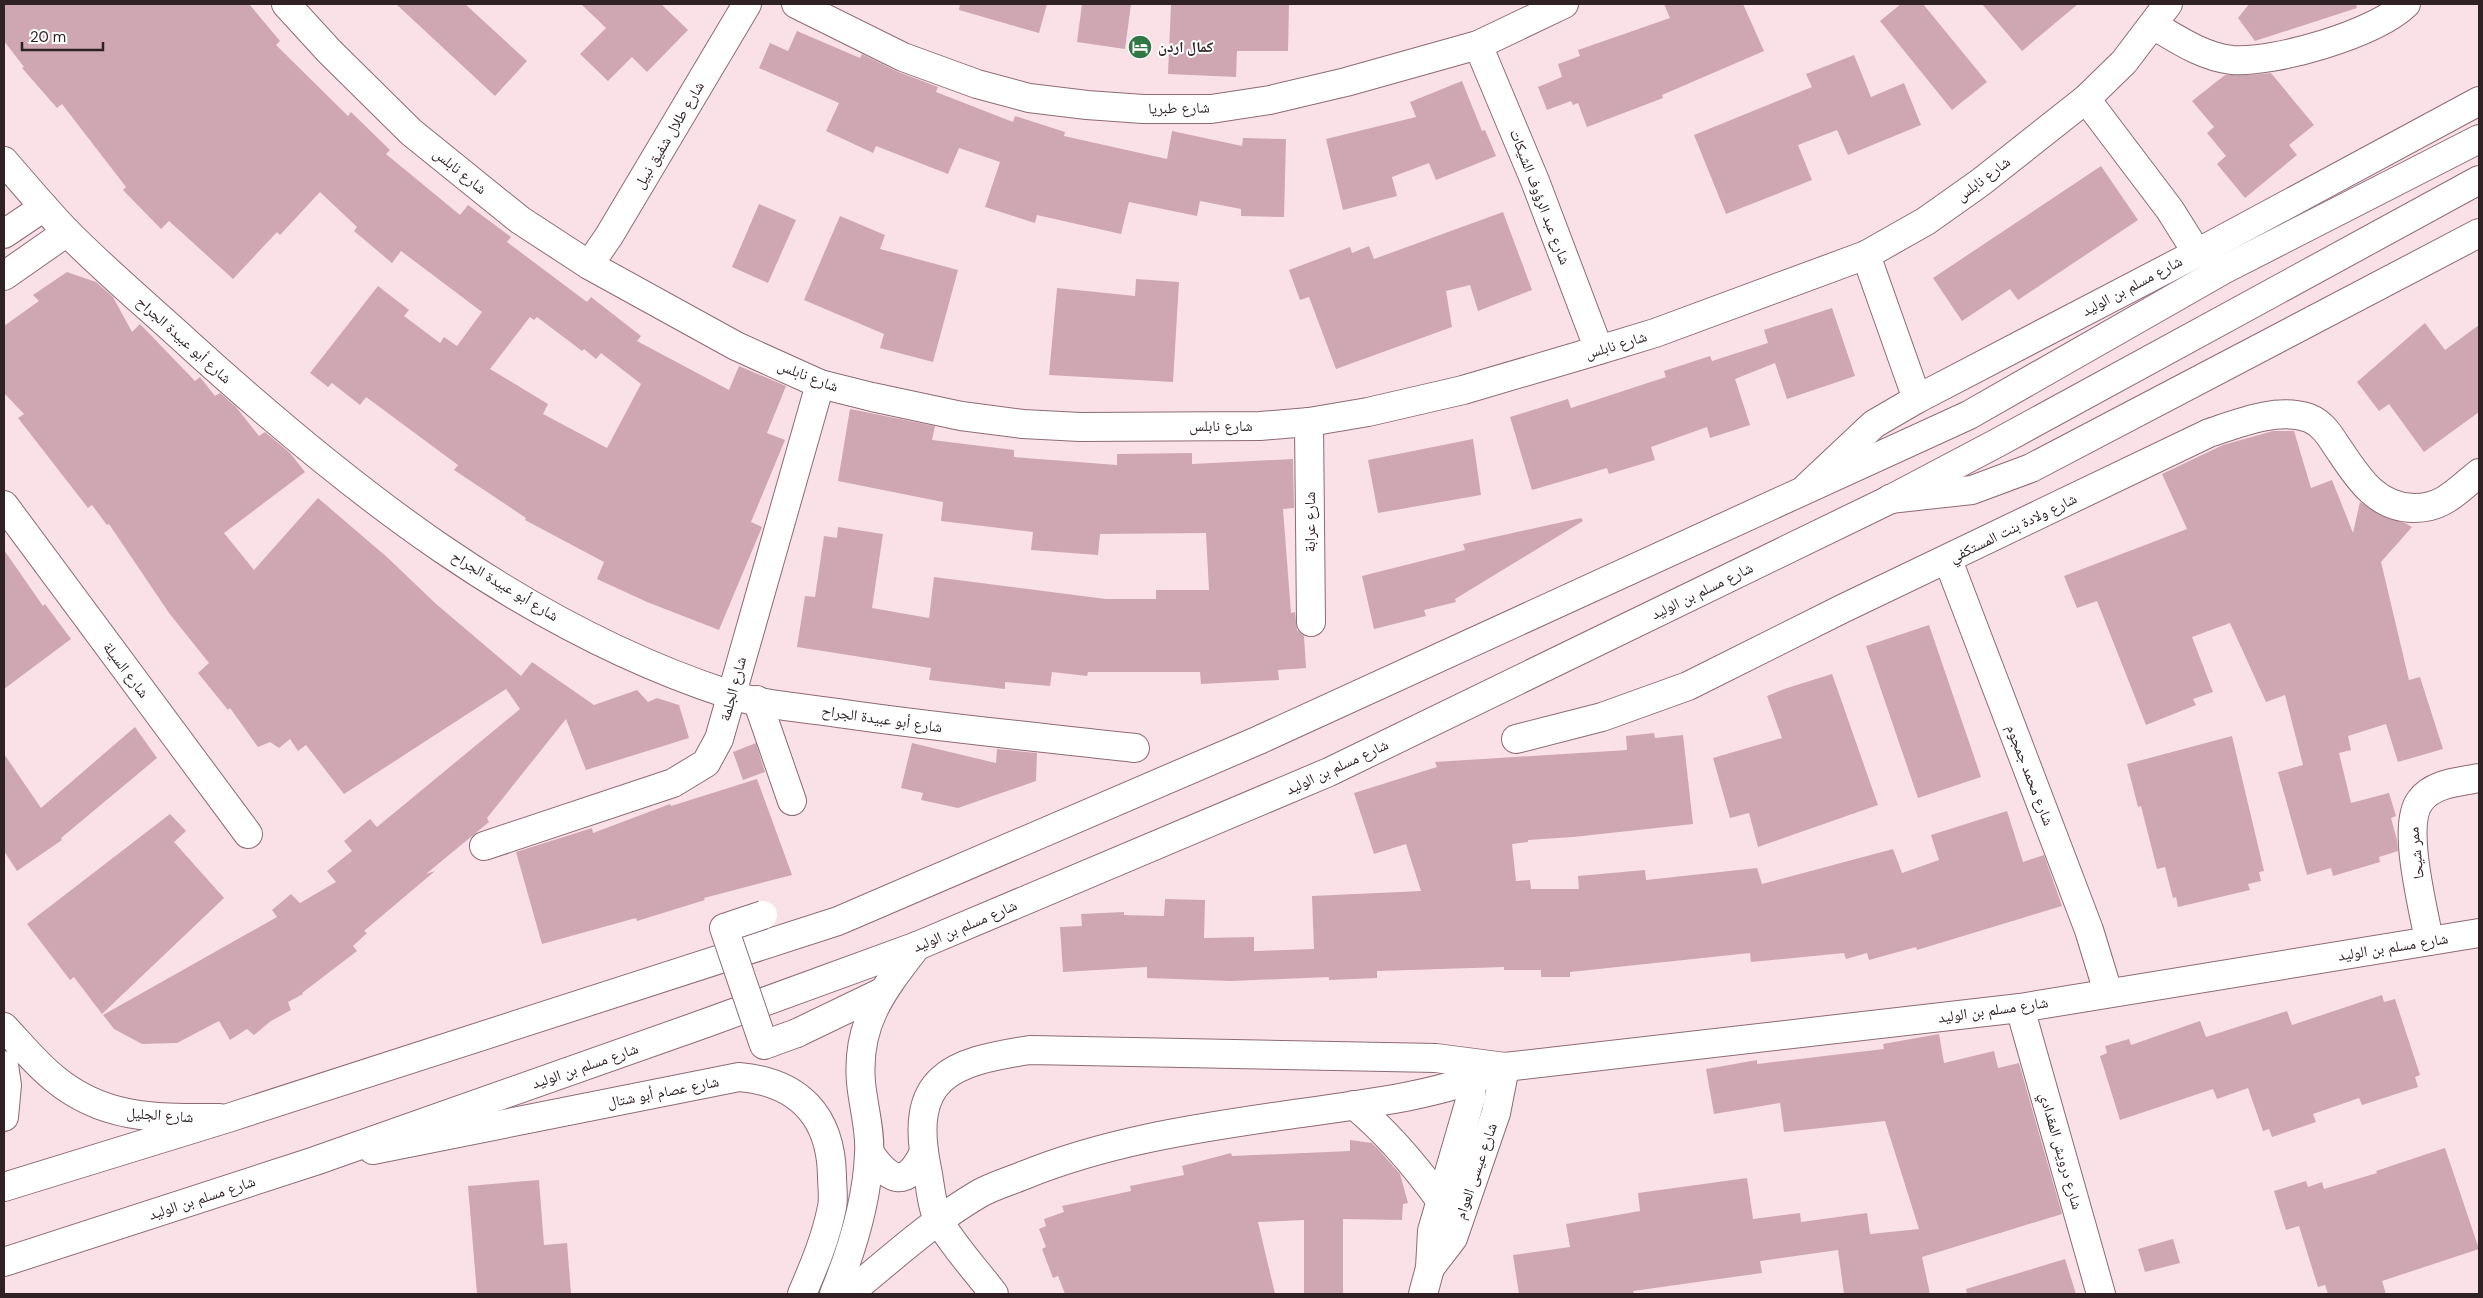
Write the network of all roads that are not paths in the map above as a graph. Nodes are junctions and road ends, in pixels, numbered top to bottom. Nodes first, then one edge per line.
1 (286, 4) edge
2 (747, 4) edge
3 (796, 4) edge
4 (1564, 4) edge
5 (2406, 4) edge
6 (2160, 14) edge
7 (1478, 45) junction
8 (2086, 99) junction
9 (2478, 99) edge
10 (2479, 139) edge
11 (4, 161) edge
12 (2479, 180) edge
13 (44, 207) junction
14 (67, 232) junction
15 (2479, 232) edge
16 (4, 234) edge
17 (2197, 253) junction
18 (1866, 255) junction
19 (589, 265) junction
20 (4, 276) edge
21 (1599, 350) junction
22 (820, 384) junction
23 (1917, 399) junction
24 (1309, 422) junction
25 (2479, 473) edge
26 (1801, 494) junction
27 (1889, 500) junction
28 (4, 505) edge
29 (1948, 560) junction
30 (1311, 622) dead end
31 (744, 697) junction
32 (1516, 739) dead end
33 (1135, 748) dead end
34 (2479, 778) edge
35 (792, 801) dead end
36 (248, 834) dead end
37 (484, 846) dead end
38 (763, 915) dead end
39 (2479, 933) edge
40 (2429, 941) junction
41 (917, 946) junction
42 (882, 992) junction
43 (2108, 992) junction
44 (2020, 1008) junction
45 (4, 1027) edge
46 (4, 1065) edge
47 (1504, 1067) junction
48 (1473, 1071) junction
49 (1354, 1105) junction
50 (4, 1117) edge
51 (228, 1118) junction
52 (924, 1152) junction
53 (870, 1153) junction
54 (316, 1161) junction
55 (4, 1186) edge
56 (1440, 1200) junction
57 (938, 1220) junction
58 (4, 1262) edge
59 (1430, 1268) junction
60 (802, 1294) edge
61 (834, 1294) edge
62 (848, 1294) edge
63 (994, 1294) edge
64 (1423, 1294) edge
65 (2101, 1294) edge

1 - 19 main road, شارع نابلس
2 - 19 main road, شارع طلال شفيق نبيل
3 - 7 main road, شارع طبريا
4 - 7 main road, شارع طبريا
5 - 6 main road
6 - 8 main road, شارع نابلس
7 - 21 main road, شارع عبد الرؤوف الشيكات
8 - 17 main road
8 - 18 main road, شارع نابلس
9 - 17 main road, شارع مسلم بن الوليد
10 - 26 main road, شارع مسلم بن الوليد
11 - 13 main road, شارع أبو عبيدة الجراح
12 - 27 main road, شارع مسلم بن الوليد
13 - 14 main road, شارع أبو عبيدة الجراح
13 - 16 main road
14 - 20 main road
14 - 31 main road, شارع أبو عبيدة الجراح
15 - 27 main road, شارع مسلم بن الوليد
17 - 23 main road, شارع مسلم بن الوليد
18 - 21 main road, شارع نابلس
18 - 23 main road
19 - 22 main road, شارع نابلس
21 - 24 main road, شارع نابلس
22 - 24 main road, شارع نابلس
22 - 31 main road, شارع الجلمة
23 - 26 main road, شارع مسلم بن الوليد
24 - 30 main road, شارع عرابة
25 - 29 main road, شارع ولادة بنت المستكفي
26 - 51 main road, شارع مسلم بن الوليد
27 - 41 main road, شارع مسلم بن الوليد
28 - 36 main road, شارع السيلة
29 - 32 main road, شارع ولادة بنت المستكفي
29 - 43 main road, شارع محمد جمجوم
31 - 33 main road, شارع أبو عبيدة الجراح
31 - 35 main road
31 - 37 main road, شارع الجلمة
34 - 40 main road, ممر شيحا
38 - 42 main road, bridge
39 - 40 main road, شارع مسلم بن الوليد
40 - 43 main road, شارع مسلم بن الوليد
41 - 42 main road
41 - 54 main road, شارع مسلم بن الوليد
42 - 53 main road
43 - 44 main road, شارع مسلم بن الوليد
44 - 47 main road, شارع مسلم بن الوليد
44 - 65 main road, شارع درويش المقدادي
45 - 51 main road, شارع الجليل
46 - 50 main road
47 - 48 main road, شارع مسلم بن الوليد
47 - 59 main road, شارع عيسى العوام
48 - 49 main road, شارع مسلم بن الوليد
48 - 52 main road
48 - 56 main road, شارع عيسى العوام
49 - 56 main road
49 - 57 main road, شارع مسلم بن الوليد
51 - 55 main road, شارع مسلم بن الوليد
52 - 53 main road
52 - 57 main road
53 - 61 main road
54 - 58 main road, شارع مسلم بن الوليد
54 - 60 main road, شارع عصام أبو شتال
56 - 59 main road, شارع عيسى العوام
57 - 62 main road, شارع مسلم بن الوليد
57 - 63 main road
59 - 64 main road, شارع عيسى العوام

